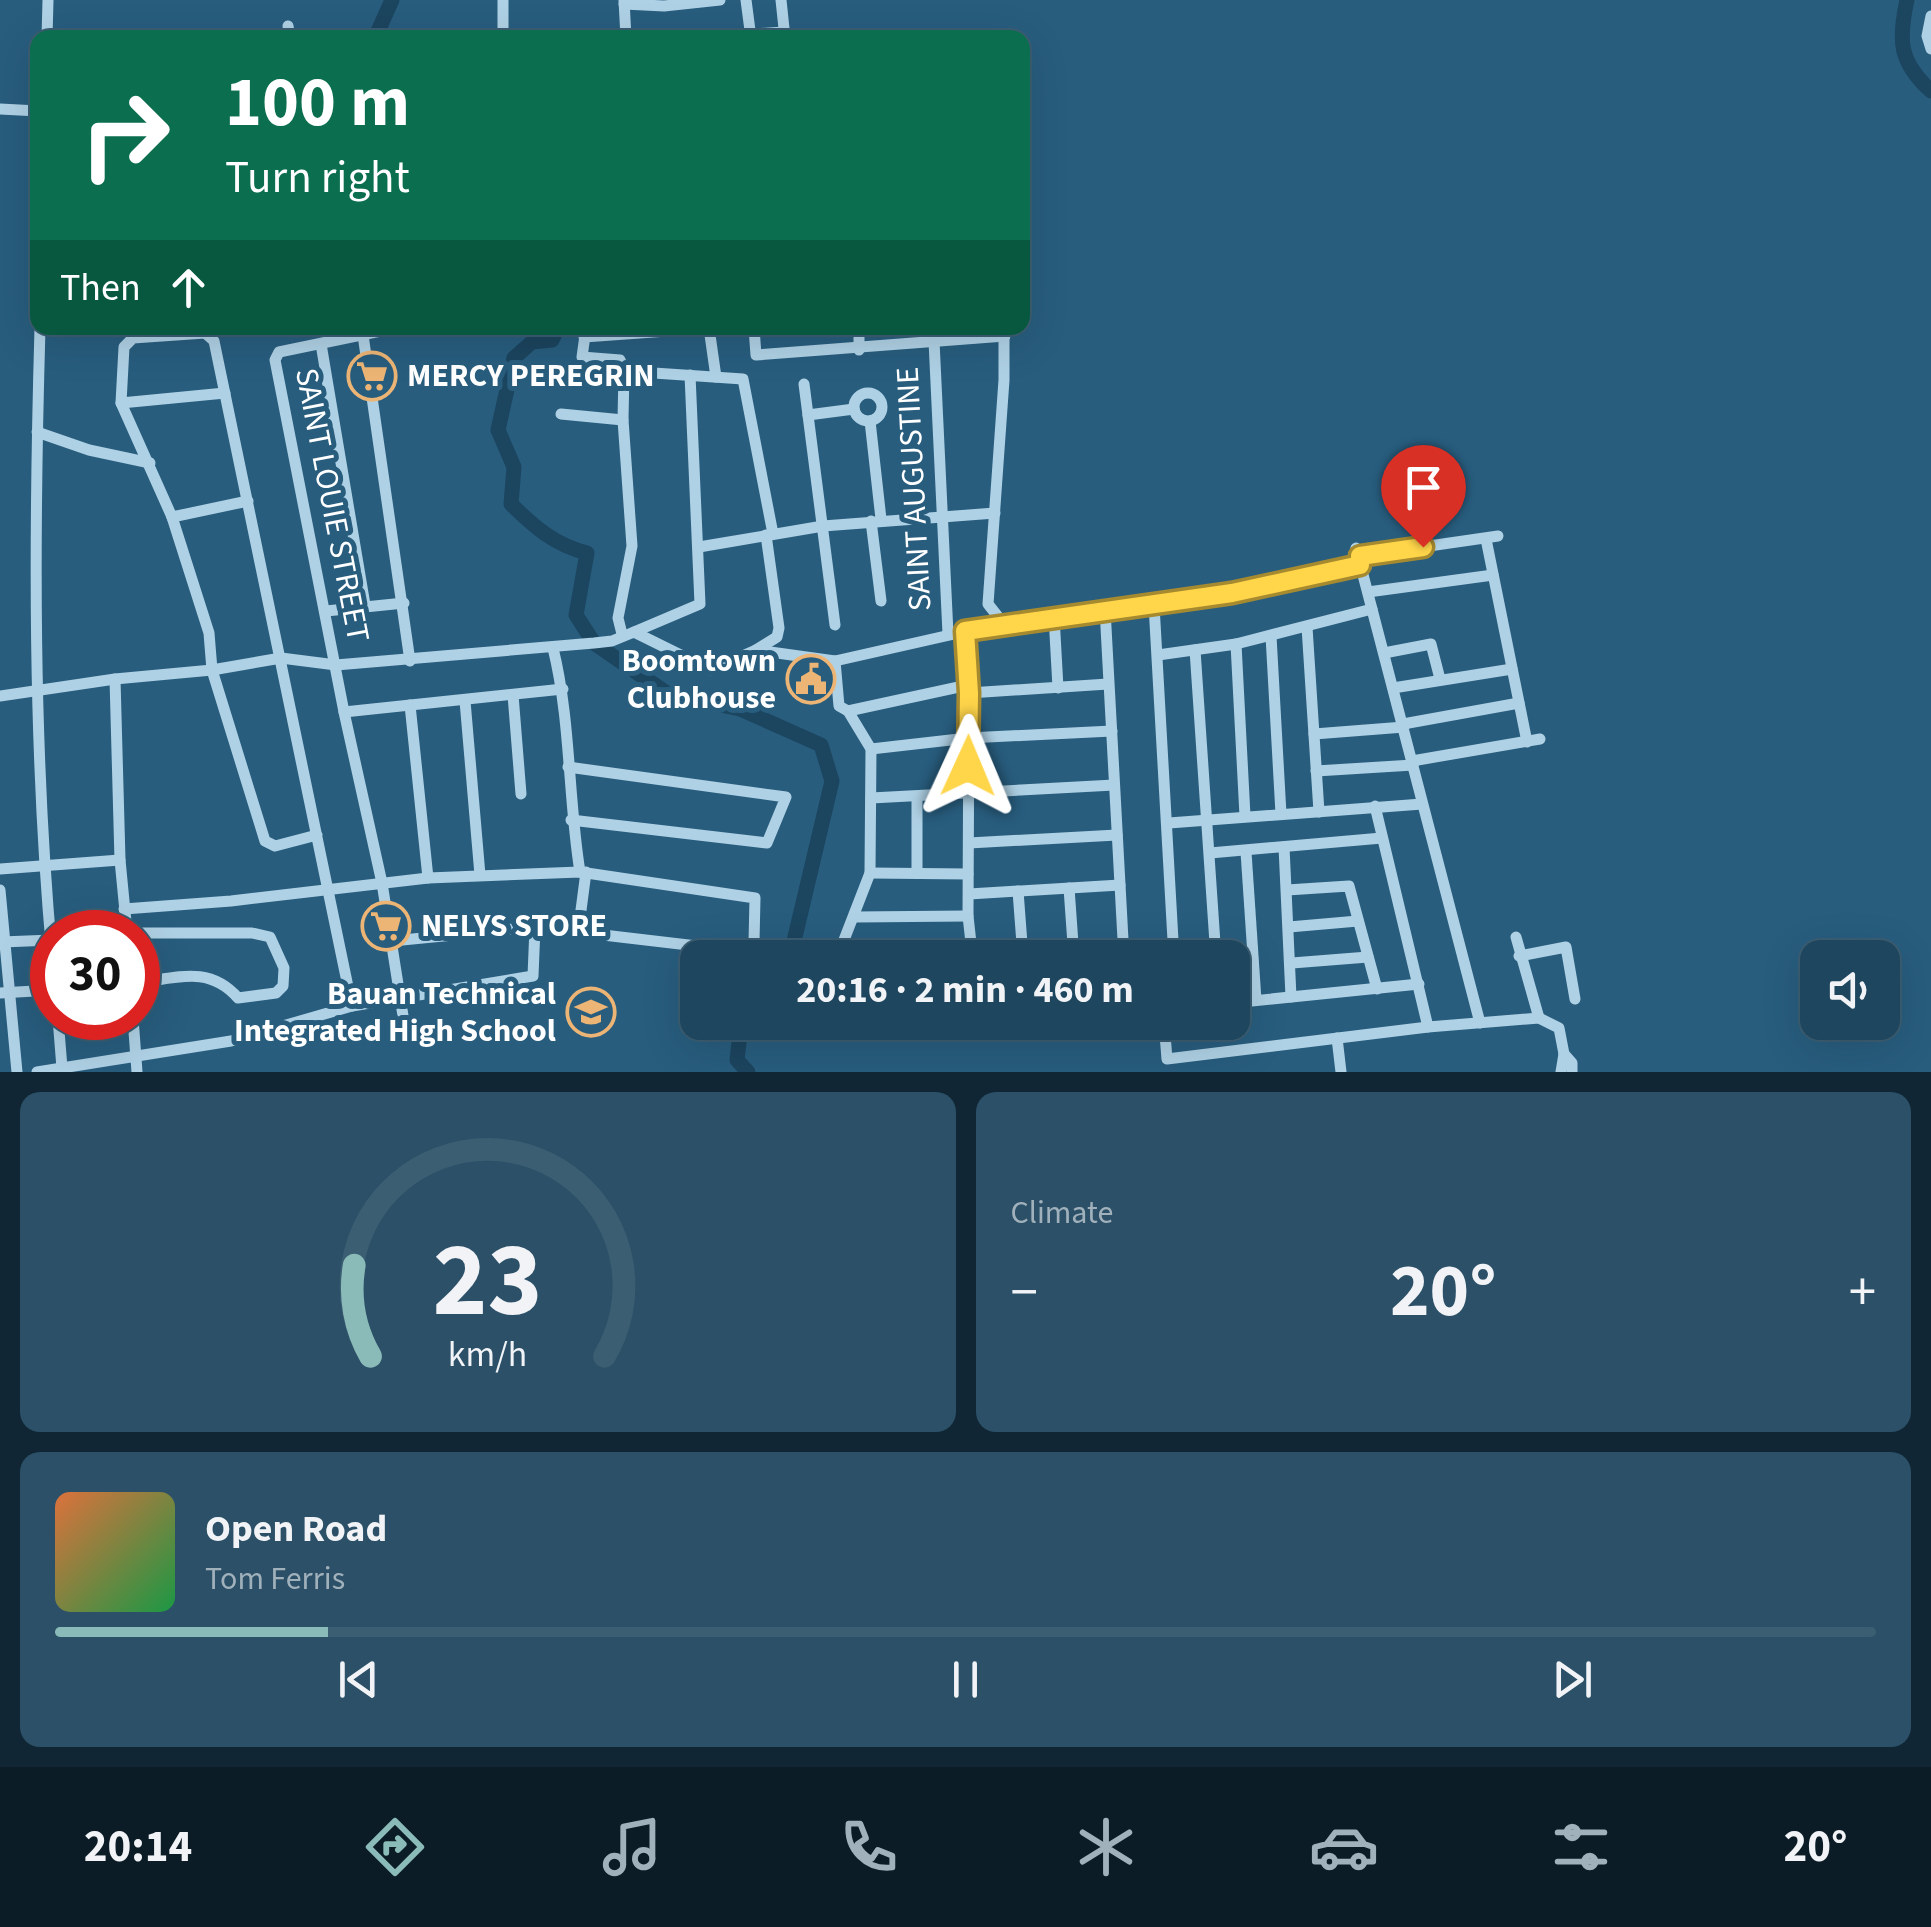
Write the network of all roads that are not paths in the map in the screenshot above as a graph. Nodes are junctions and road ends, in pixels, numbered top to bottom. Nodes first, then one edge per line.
1 (48, 0) edge
2 (503, 0) edge
3 (720, 0) edge
4 (746, 0) edge
5 (781, 0) edge
6 (624, 2) edge
7 (1931, 16) edge
8 (47, 30) edge
9 (502, 30) edge
10 (626, 30) edge
11 (750, 30) edge
12 (784, 30) edge
13 (1931, 49) edge
14 (0, 109) edge
15 (30, 111) edge
16 (40, 335) edge
17 (176, 335) edge
18 (211, 335) edge
19 (352, 335) edge
20 (362, 335) edge
21 (585, 335) edge
22 (710, 335) edge
23 (754, 335) edge
24 (859, 335) edge
25 (981, 335) edge
26 (1004, 335) edge
27 (934, 341) junction
28 (321, 344) junction
29 (859, 350) junction
30 (624, 371) junction
31 (690, 375) junction
32 (716, 377) junction
33 (804, 384) dead end
34 (225, 393) junction
35 (121, 402) junction
36 (854, 409) junction
37 (562, 414) dead end
38 (808, 415) junction
39 (622, 420) junction
40 (870, 421) junction
41 (37, 432) junction
42 (150, 463) junction
43 (248, 500) junction
44 (995, 513) junction
45 (942, 514) junction
46 (172, 517) junction
47 (876, 520) junction
48 (823, 526) junction
49 (769, 534) junction
50 (700, 547) junction
51 (1358, 556) junction
52 (1492, 574) junction
53 (1368, 592) junction
54 (881, 601) dead end
55 (404, 603) junction
56 (1154, 604) junction
57 (365, 606) junction
58 (1372, 609) junction
59 (1105, 610) junction
60 (326, 611) junction
61 (1054, 616) junction
62 (1002, 623) junction
63 (835, 625) dead end
64 (1307, 627) junction
65 (965, 631) junction
66 (628, 633) junction
67 (948, 634) junction
68 (1271, 636) junction
69 (1236, 644) junction
70 (553, 648) junction
71 (756, 650) junction
72 (1195, 650) junction
73 (1384, 653) junction
74 (1158, 655) junction
75 (281, 658) junction
76 (410, 661) junction
77 (835, 661) junction
78 (336, 665) junction
79 (1512, 668) junction
80 (212, 670) junction
81 (114, 679) junction
82 (1440, 679) junction
83 (1108, 684) junction
84 (563, 688) junction
85 (1058, 688) junction
86 (1393, 688) junction
87 (968, 689) junction
88 (40, 690) junction
89 (0, 696) edge
90 (512, 696) junction
91 (465, 701) junction
92 (1519, 704) junction
93 (410, 705) junction
94 (848, 711) junction
95 (344, 712) junction
96 (1403, 726) junction
97 (1112, 730) junction
98 (1314, 734) junction
99 (968, 738) junction
100 (871, 749) junction
101 (1413, 762) junction
102 (568, 767) junction
103 (1316, 771) junction
104 (1114, 785) junction
105 (968, 793) junction
106 (522, 794) dead end
107 (917, 797) junction
108 (871, 798) junction
109 (1422, 804) junction
110 (1375, 806) junction
111 (1319, 812) junction
112 (1280, 814) junction
113 (1245, 816) junction
114 (571, 820) junction
115 (1208, 820) junction
116 (1169, 824) junction
117 (317, 835) junction
118 (1117, 835) junction
119 (1382, 838) junction
120 (969, 843) junction
121 (1284, 847) junction
122 (1246, 852) junction
123 (1210, 853) junction
124 (120, 860) junction
125 (45, 867) junction
126 (0, 869) edge
127 (583, 872) junction
128 (870, 874) junction
129 (918, 874) junction
130 (968, 874) junction
131 (480, 875) junction
132 (428, 878) junction
133 (382, 883) junction
134 (1120, 885) junction
135 (1069, 888) junction
136 (0, 890) edge
137 (328, 890) junction
138 (1287, 890) junction
139 (1018, 891) junction
140 (969, 894) junction
141 (124, 909) joint
142 (49, 910) edge
143 (854, 916) junction
144 (968, 916) junction
145 (1358, 921) junction
146 (535, 927) junction
147 (1290, 927) junction
148 (578, 932) junction
149 (160, 933) edge
150 (1516, 936) dead end
151 (844, 940) edge
152 (971, 940) edge
153 (1022, 940) edge
154 (1073, 940) edge
155 (1123, 940) edge
156 (1173, 940) edge
157 (1215, 940) edge
158 (30, 941) edge
159 (3, 942) edge
160 (392, 942) junction
161 (1520, 956) junction
162 (1368, 957) junction
163 (1292, 963) junction
164 (160, 980) edge
165 (1418, 984) junction
166 (1377, 989) junction
167 (30, 991) edge
168 (5, 993) edge
169 (401, 996) junction
170 (1292, 997) junction
171 (1575, 999) dead end
172 (1256, 1000) junction
173 (1250, 1001) edge
174 (352, 1006) junction
175 (1539, 1018) junction
176 (404, 1022) dead end
177 (1480, 1023) junction
178 (1428, 1027) junction
179 (1337, 1038) junction
180 (60, 1040) edge
181 (135, 1040) edge
182 (1166, 1040) edge
183 (136, 1054) junction
184 (1564, 1054) junction
185 (62, 1068) junction
186 (17, 1072) edge
187 (37, 1072) edge
188 (137, 1072) edge
189 (1342, 1072) edge
190 (1561, 1072) edge
191 (1572, 1072) edge

1 - 8 street
2 - 9 street
3 - 6 street
4 - 11 street
5 - 12 street
6 - 10 street
7 - 13 street
14 - 15 street
16 - 41 street
17 - 35 street
18 - 34 street
19 - 28 street
20 - 55 street
21 - 30 street
22 - 32 street
23 - 29 street
24 - 29 street
25 - 27 street
26 - 44 street
27 - 29 street
27 - 45 street, SAINT AUGUSTINE
28 - 57 street
28 - 60 street, SAINT LOUIE STREET
30 - 31 street
30 - 39 street
31 - 32 street
31 - 50 street
32 - 49 street
33 - 38 street
34 - 35 street
34 - 43 street
35 - 42 street
36 - 38 street
36 - 40 street
36 - 40 street
37 - 39 street
38 - 48 street
39 - 66 street
40 - 47 street
41 - 42 street
41 - 88 street
42 - 46 street
43 - 46 street
43 - 75 street
44 - 45 street
44 - 62 street
45 - 47 street
45 - 67 street, SAINT AUGUSTINE
46 - 80 street
47 - 48 street
47 - 54 street
48 - 49 street
48 - 63 street
49 - 50 street
49 - 71 street
50 - 66 street
51 - 52 street
51 - 53 street
51 - 56 street
52 - 53 street
52 - 79 street
53 - 58 street
55 - 57 street
55 - 76 street
56 - 59 street
56 - 74 street
57 - 60 street
58 - 64 street
58 - 73 street
59 - 61 street
59 - 83 street
60 - 78 street, SAINT LOUIE STREET
61 - 62 street
61 - 85 street
62 - 65 street
64 - 68 street
64 - 98 street
65 - 67 street
65 - 87 street
66 - 70 street
66 - 71 street
67 - 77 street
68 - 69 street
68 - 112 street
69 - 72 street
69 - 113 street
70 - 76 street
70 - 84 street
71 - 77 street
72 - 74 street
72 - 115 street
73 - 82 street
73 - 86 street
74 - 116 street
75 - 78 street
75 - 80 street
75 - 117 street
76 - 78 street
77 - 94 street
78 - 95 street, SAINT LOUIE STREET
79 - 82 street
79 - 92 street
80 - 81 street
80 - 117 street
81 - 88 street
81 - 124 street
82 - 86 street
83 - 85 street
83 - 97 street
84 - 90 street
84 - 102 street
85 - 87 street
86 - 96 street
87 - 94 street
87 - 99 street
88 - 89 street
88 - 125 street
90 - 91 street
90 - 106 street
91 - 93 street
91 - 131 street
92 - 96 street
92 - 101 street
93 - 95 street
93 - 132 street
94 - 100 street
95 - 133 street, SAINT LOUIE STREET
96 - 98 street
96 - 101 street
97 - 99 street
97 - 104 street
98 - 103 street
99 - 100 street
99 - 105 street
100 - 108 street
101 - 103 street
101 - 109 street
102 - 114 street
102 - 114 street
103 - 111 street
104 - 105 street
104 - 118 street
105 - 107 street
105 - 120 street
107 - 108 street
107 - 129 street
108 - 128 street
109 - 110 street
109 - 177 street
110 - 111 street
110 - 119 street
111 - 112 street
112 - 113 street
113 - 115 street
114 - 127 street
115 - 116 street
115 - 123 street
116 - 156 street
117 - 137 street
118 - 120 street
118 - 134 street
119 - 121 street
119 - 165 street
120 - 130 street
121 - 122 street
121 - 138 street
122 - 123 street
122 - 172 street
123 - 157 street
124 - 125 street
124 - 141 street
125 - 126 street
125 - 142 street
127 - 131 street
127 - 148 street
127 - 148 street
128 - 129 street
128 - 143 street
129 - 130 street
130 - 140 street
131 - 132 street
132 - 133 street
133 - 137 street
133 - 160 street, SAINT LOUIE STREET
134 - 135 street
134 - 155 street
135 - 139 street
135 - 154 street
136 - 159 street
137 - 141 street
137 - 174 street
138 - 145 street
138 - 147 street
139 - 140 street
139 - 153 street
140 - 144 street
143 - 144 street
143 - 151 street
144 - 152 street
145 - 147 street
145 - 162 street
146 - 148 street
146 - 160 street
146 - 169 street
147 - 163 street
149 - 164 street
150 - 161 street
158 - 159 street
159 - 168 street
160 - 169 street, SAINT LOUIE STREET
161 - 171 street
161 - 175 street
162 - 163 street
162 - 166 street
163 - 170 street
165 - 166 street
165 - 178 street
166 - 170 street
167 - 168 street
168 - 186 street
169 - 174 street
169 - 176 street, SAINT LOUIE STREET
170 - 172 street
172 - 173 street
174 - 183 street
175 - 177 street
175 - 184 street
177 - 178 street
178 - 179 street
179 - 182 street
179 - 189 street
180 - 185 street
181 - 183 street
183 - 185 street
183 - 188 street
184 - 190 street
184 - 191 street
185 - 187 street

